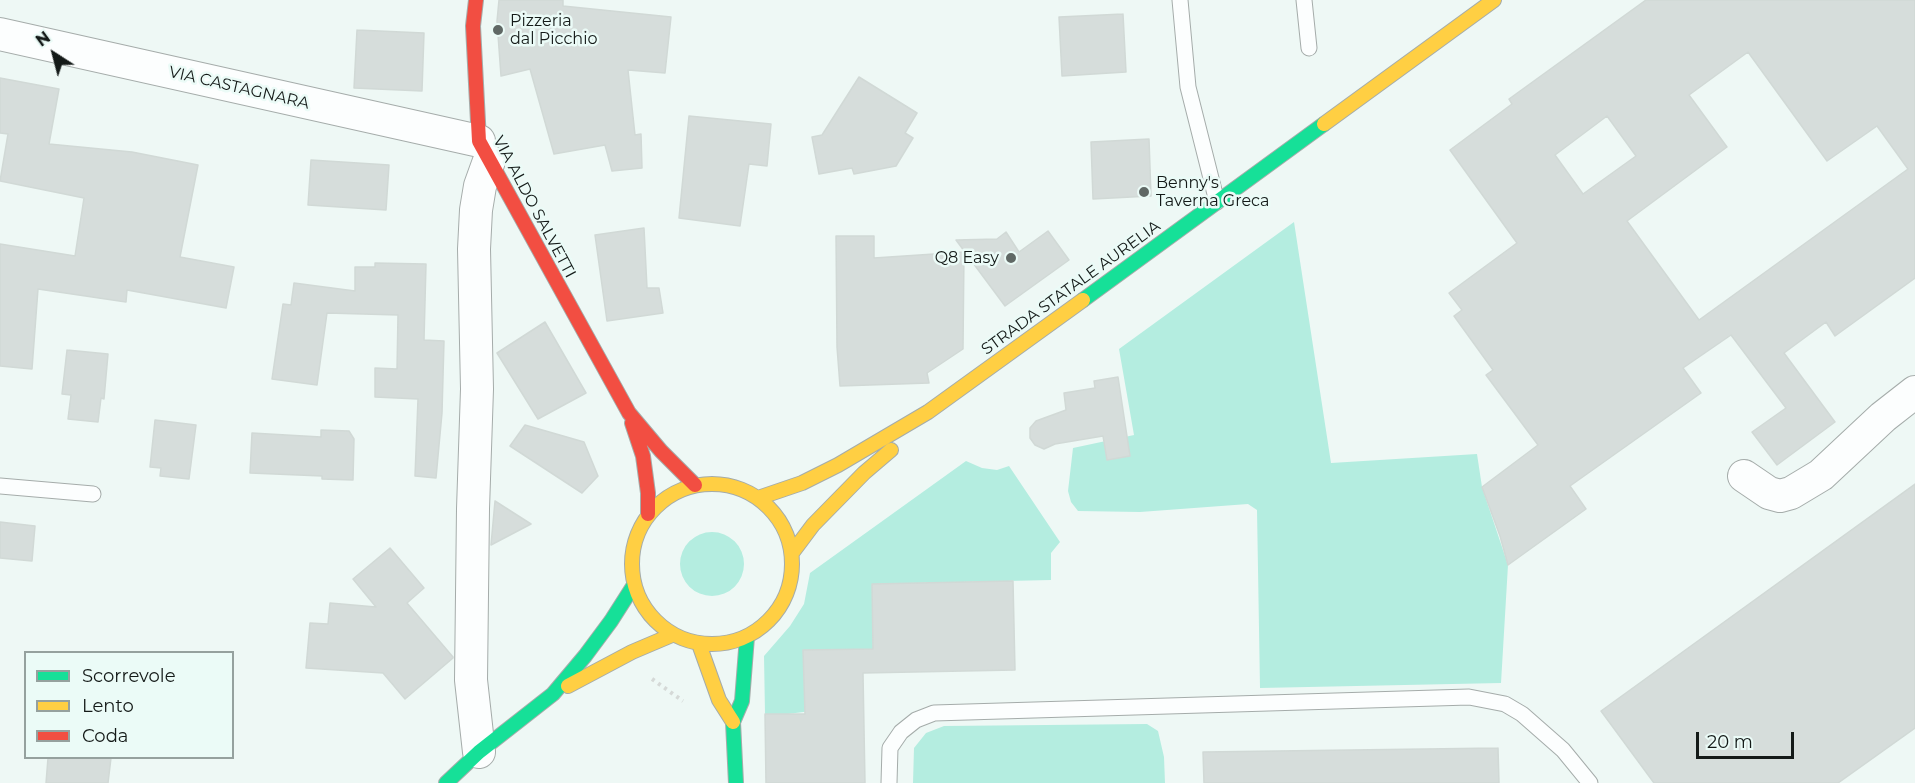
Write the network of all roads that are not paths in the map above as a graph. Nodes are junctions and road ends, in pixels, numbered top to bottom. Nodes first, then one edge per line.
1 (476, 0) edge
2 (1180, 0) edge
3 (1304, 0) edge
4 (1463, 0) edge
5 (1494, 0) edge
6 (1471, 17) junction
7 (0, 33) edge
8 (1309, 48) dead end
9 (484, 151) junction
10 (1217, 202) junction
11 (1915, 392) edge
12 (928, 412) junction
13 (629, 413) junction
14 (1744, 476) dead end
15 (695, 485) junction
16 (0, 486) edge
17 (93, 494) dead end
18 (759, 498) junction
19 (648, 514) junction
20 (792, 553) junction
21 (634, 585) junction
22 (672, 634) junction
23 (747, 637) junction
24 (699, 644) junction
25 (553, 694) junction
26 (733, 722) junction
27 (479, 752) junction
28 (446, 783) edge
29 (736, 783) edge
30 (889, 783) edge
31 (1590, 783) edge

1 - 9 main road, VIA ALDO SALVETTI
2 - 10 lane
3 - 8 lane
4 - 6 lane
5 - 6 main road, STRADA STATALE AURELIA
6 - 10 main road, STRADA STATALE AURELIA
7 - 9 street, VIA CASTAGNARA
9 - 13 main road, VIA ALDO SALVETTI
9 - 27 street
10 - 12 main road, STRADA STATALE AURELIA
11 - 14 street
12 - 18 main road, STRADA STATALE AURELIA
12 - 20 main road, STRADA STATALE AURELIA
13 - 15 main road, VIA ALDO SALVETTI
13 - 19 main road, VIA ALDO SALVETTI
15 - 18 main road
15 - 19 main road
16 - 17 lane
18 - 20 main road
19 - 21 main road
20 - 23 main road
21 - 22 main road
21 - 25 main road
22 - 24 main road
22 - 25 main road
23 - 24 main road
23 - 26 main road
24 - 26 main road
25 - 27 main road
26 - 29 main road
27 - 28 main road
30 - 31 lane

